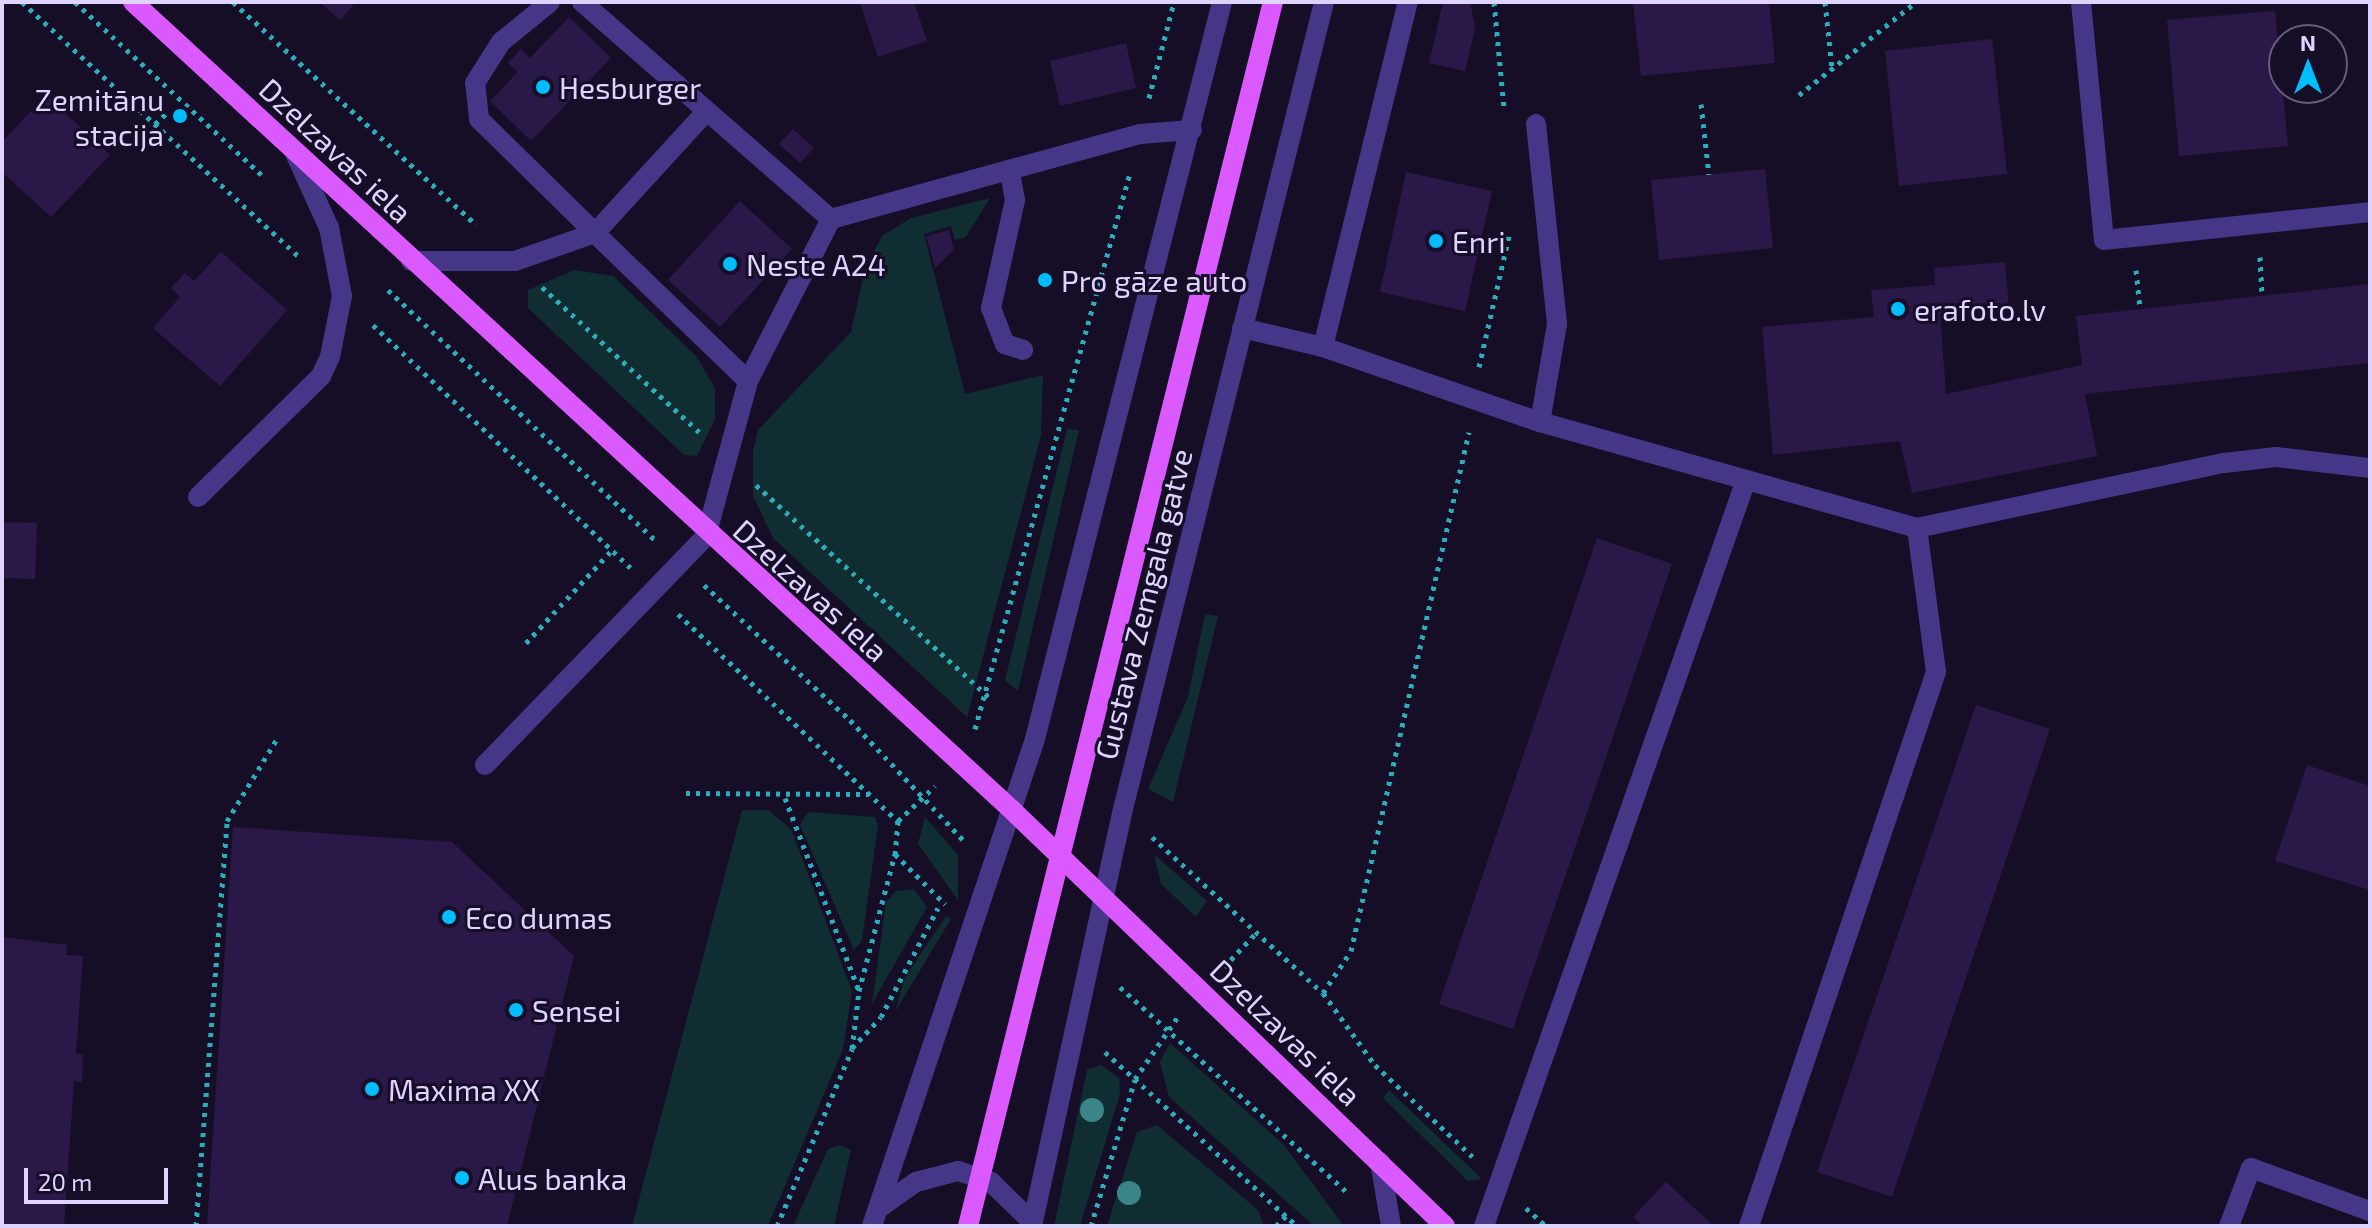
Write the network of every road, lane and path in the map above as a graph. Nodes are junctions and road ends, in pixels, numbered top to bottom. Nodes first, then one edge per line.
1 (75, 2) edge
2 (133, 2) edge
3 (233, 2) edge
4 (550, 2) edge
5 (582, 2) edge
6 (1174, 2) edge
7 (1222, 2) edge
8 (1273, 2) edge
9 (1324, 2) edge
10 (1408, 2) edge
11 (1494, 2) edge
12 (1825, 2) edge
13 (1916, 2) edge
14 (2081, 2) edge
15 (1833, 70) junction
16 (1799, 95) dead end
17 (1701, 104) dead end
18 (169, 111) dead end
19 (706, 112) junction
20 (1506, 123) dead end
21 (155, 124) dead end
22 (1536, 124) dead end
23 (1192, 130) junction
24 (1140, 134) junction
25 (295, 153) junction
26 (1010, 172) junction
27 (1709, 175) dead end
28 (273, 185) dead end
29 (2370, 212) edge
30 (831, 219) junction
31 (1511, 228) dead end
32 (595, 233) junction
33 (411, 261) junction
34 (515, 261) junction
35 (378, 281) dead end
36 (1242, 328) junction
37 (1323, 347) junction
38 (1023, 350) dead end
39 (748, 381) junction
40 (1472, 398) junction
41 (1540, 422) junction
42 (730, 460) junction
43 (2370, 468) edge
44 (1746, 480) junction
45 (198, 497) dead end
46 (1917, 528) junction
47 (706, 536) junction
48 (612, 550) dead end
49 (682, 564) junction
50 (526, 643) dead end
51 (278, 737) dead end
52 (485, 765) dead end
53 (686, 793) dead end
54 (870, 794) dead end
55 (785, 798) junction
56 (1123, 809) junction
57 (1013, 811) junction
58 (895, 854) dead end
59 (994, 868) junction
60 (1104, 899) junction
61 (942, 901) dead end
62 (1091, 959) junction
63 (859, 991) junction
64 (1323, 993) junction
65 (852, 1049) junction
66 (1135, 1079) dead end
67 (1380, 1162) junction
68 (1500, 1183) junction
69 (1364, 1206) dead end
70 (2370, 1211) edge
71 (1286, 1216) dead end
72 (876, 1217) edge
73 (1033, 1225) edge
74 (196, 1226) edge
75 (777, 1226) edge
76 (968, 1226) edge
77 (1091, 1226) edge
78 (1276, 1226) edge
79 (1391, 1226) edge
80 (1445, 1226) edge
81 (1484, 1226) edge
82 (1546, 1226) edge
83 (1749, 1226) edge
84 (2229, 1226) edge

1 - 28 path
2 - 25 main road, Dzelzavas iela
3 - 34 path
4 - 32 street
5 - 19 street
6 - 24 path
7 - 23 street, Gustava Zemgala gatve
8 - 76 main road, Gustava Zemgala gatve, bridge
9 - 36 street, Gustava Zemgala gatve
10 - 37 street
11 - 20 path
12 - 15 path
13 - 15 path
14 - 29 street
15 - 16 path
17 - 27 path
18 - 21 path
19 - 30 street
19 - 32 street
22 - 41 street
23 - 24 street
23 - 57 street, Gustava Zemgala gatve
24 - 26 street
24 - 42 path
25 - 33 main road, Dzelzavas iela
25 - 45 street
26 - 30 street
26 - 38 street
30 - 39 street
31 - 40 path
32 - 34 street
32 - 39 street
33 - 34 street
33 - 47 main road, Dzelzavas iela
34 - 42 path
35 - 49 path
36 - 37 street
36 - 56 street, Gustava Zemgala gatve
37 - 40 street
39 - 42 street
40 - 41 street
40 - 64 path
41 - 44 street
42 - 47 street
43 - 46 street
44 - 46 street
44 - 68 street
46 - 83 street
47 - 49 street
47 - 57 main road, Dzelzavas iela
48 - 50 path
49 - 52 street
49 - 59 path
51 - 74 path
53 - 55 path
54 - 55 path
55 - 63 path
56 - 60 street, Gustava Zemgala gatve
56 - 64 path
57 - 59 street, Gustava Zemgala gatve
57 - 60 main road, Dzelzavas iela
58 - 63 path
59 - 72 street, Gustava Zemgala gatve
60 - 62 street, Gustava Zemgala gatve
60 - 67 main road, Dzelzavas iela
61 - 65 path
62 - 69 path
62 - 73 street, Gustava Zemgala gatve
63 - 65 path
64 - 68 path
65 - 75 path
66 - 77 path
67 - 79 street
67 - 80 main road, Dzelzavas iela
68 - 81 street
68 - 82 path
70 - 84 street
71 - 78 path
72 - 73 street, Gustava Zemgala gatve

